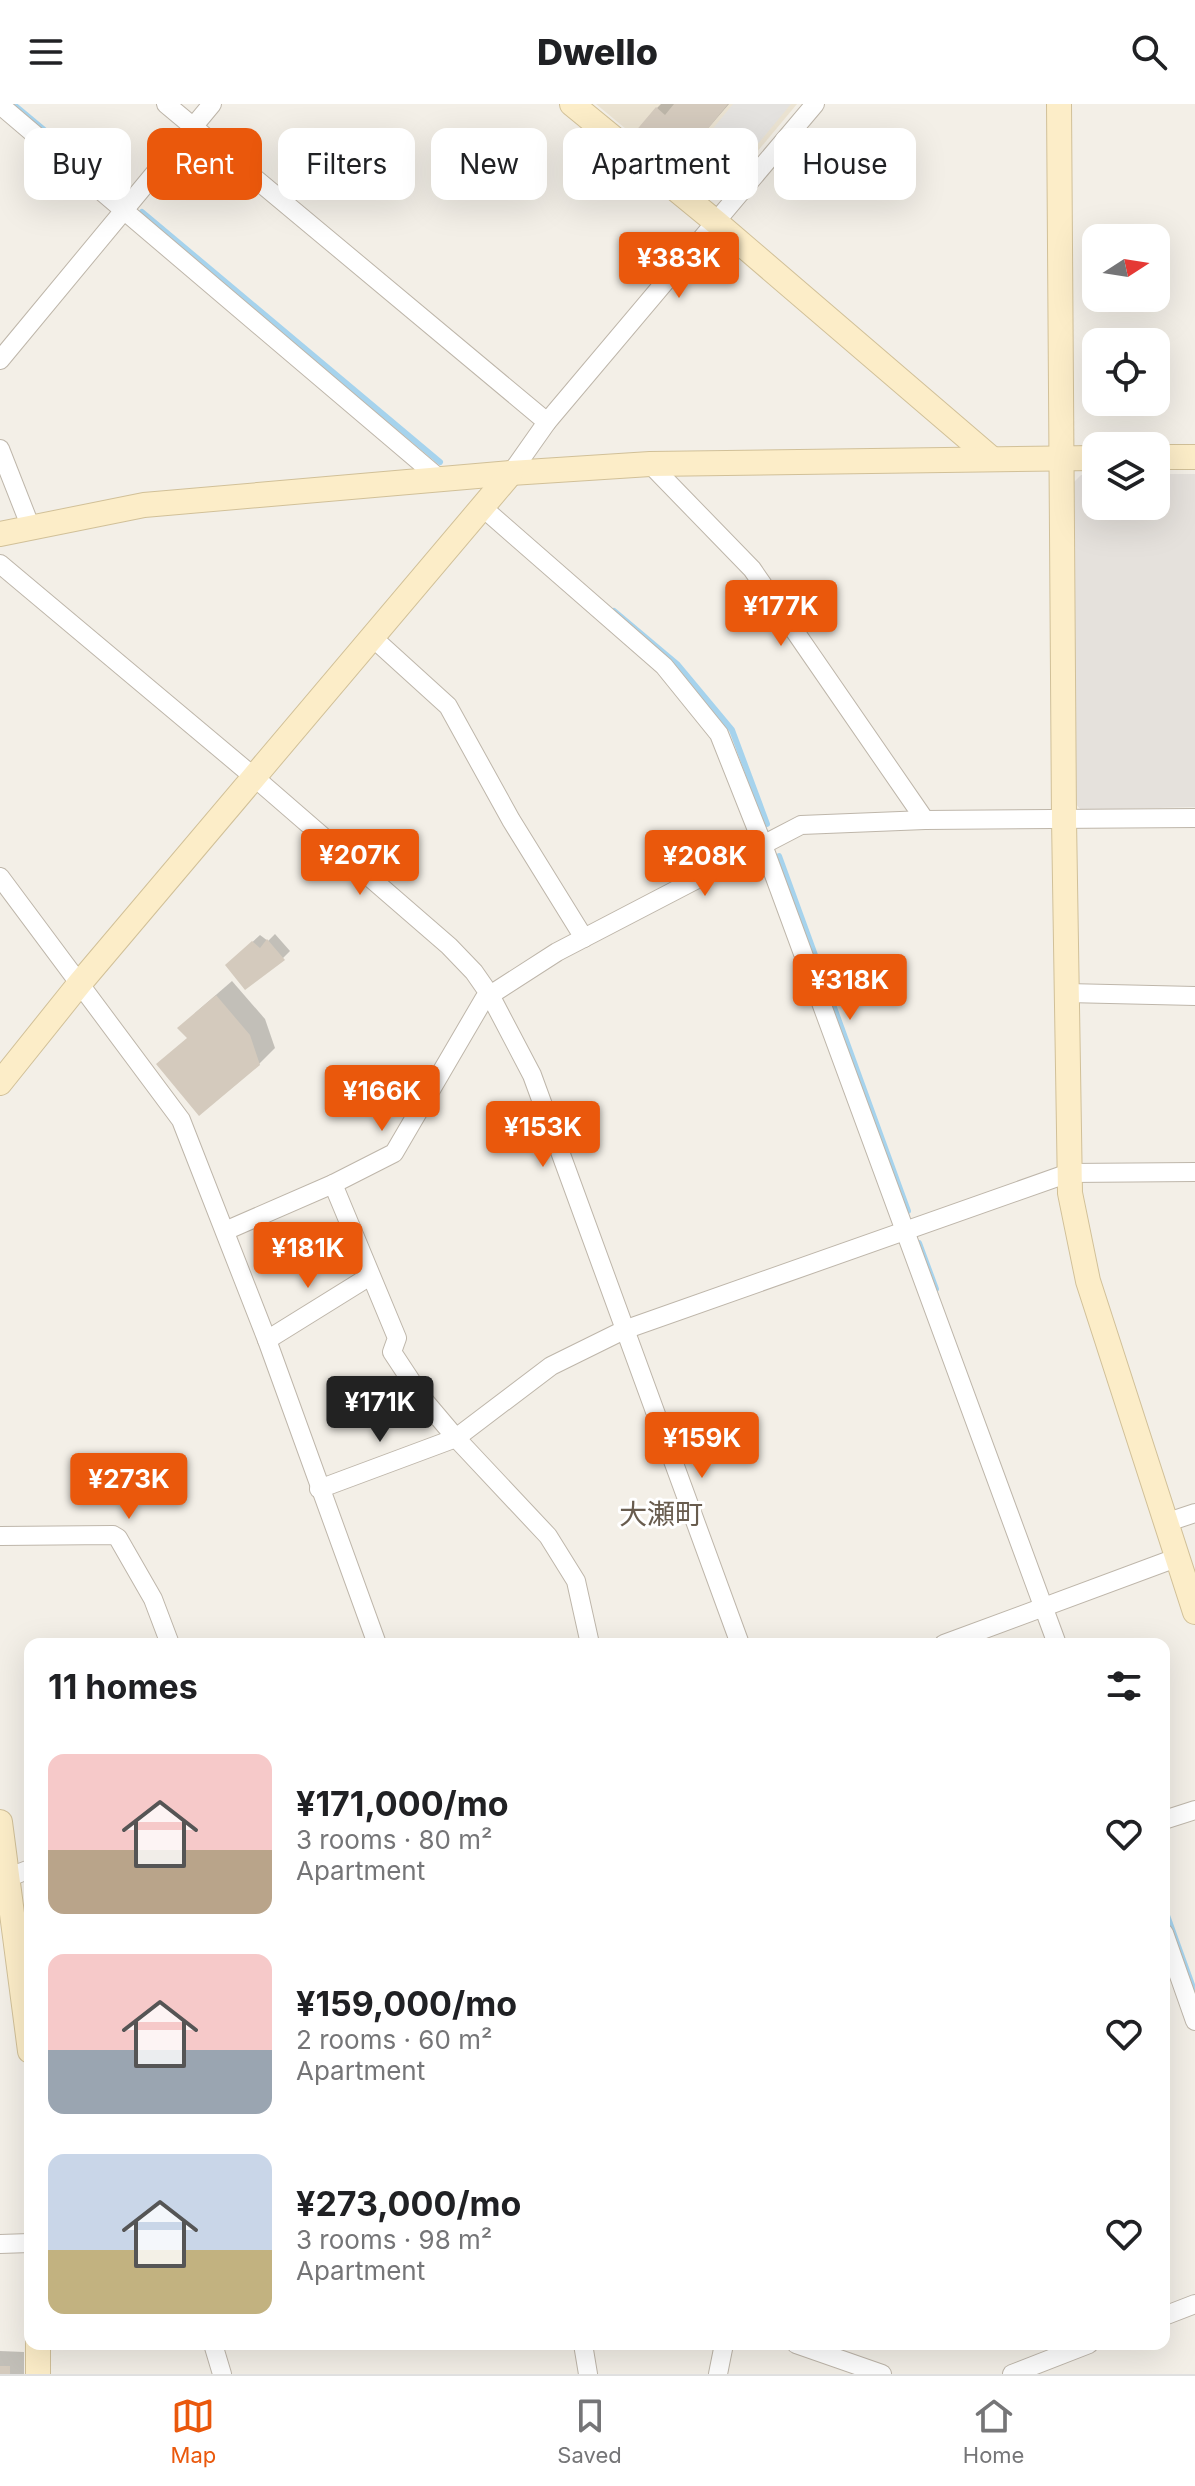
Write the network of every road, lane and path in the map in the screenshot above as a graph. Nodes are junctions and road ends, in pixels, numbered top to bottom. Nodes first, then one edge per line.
1 (166, 104) edge
2 (212, 104) edge
3 (572, 104) edge
4 (815, 104) edge
5 (1059, 104) edge
6 (0, 105) edge
7 (193, 127) junction
8 (124, 208) junction
9 (717, 223) junction
10 (0, 360) edge
11 (547, 422) junction
12 (0, 449) edge
13 (1170, 457) edge
14 (1195, 457) edge
15 (991, 458) junction
16 (1061, 458) junction
17 (1082, 458) edge
18 (650, 464) junction
19 (511, 473) junction
20 (440, 479) junction
21 (482, 507) junction
22 (31, 528) junction
23 (0, 534) edge
24 (0, 564) edge
25 (372, 637) junction
26 (254, 777) junction
27 (1195, 818) edge
28 (1064, 819) junction
29 (925, 820) junction
30 (763, 845) junction
31 (0, 877) edge
32 (584, 938) junction
33 (80, 983) junction
34 (1067, 993) junction
35 (490, 995) junction
36 (1195, 996) edge
37 (0, 1083) edge
38 (1195, 1172) edge
39 (1069, 1173) junction
40 (333, 1184) junction
41 (905, 1230) junction
42 (225, 1231) junction
43 (370, 1276) junction
44 (624, 1330) junction
45 (267, 1340) junction
46 (456, 1438) junction
47 (319, 1489) junction
48 (1195, 1513) edge
49 (1165, 1523) junction
50 (0, 1536) edge
51 (1176, 1558) junction
52 (1043, 1609) junction
53 (1195, 1612) edge
54 (168, 1638) edge
55 (375, 1638) edge
56 (589, 1638) edge
57 (738, 1638) edge
58 (961, 1638) edge
59 (1055, 1638) edge
60 (1195, 1810) edge
61 (1170, 1818) edge
62 (0, 1822) edge
63 (24, 1874) edge
64 (5, 1888) edge
65 (1170, 1950) edge
66 (24, 2012) edge
67 (1195, 2021) edge
68 (24, 2243) edge
69 (0, 2244) edge
70 (1195, 2304) edge
71 (1170, 2314) edge
72 (38, 2350) edge
73 (215, 2350) edge
74 (584, 2350) edge
75 (723, 2350) edge
76 (813, 2350) edge
77 (1074, 2350) edge
78 (38, 2374) edge
79 (222, 2374) edge
80 (588, 2374) edge
81 (718, 2374) edge
82 (882, 2374) edge
83 (1012, 2374) edge

1 - 7 street
2 - 7 street
3 - 9 street
4 - 9 street
5 - 16 street
6 - 8 street
7 - 8 street
7 - 11 street
8 - 10 street
8 - 20 street
9 - 11 street
9 - 15 street
11 - 19 street
12 - 22 street
13 - 14 street
15 - 16 street
15 - 18 street
16 - 17 street
16 - 28 street
18 - 19 street
18 - 29 street
19 - 20 street
19 - 21 street
20 - 22 street
21 - 25 street
21 - 30 street
22 - 23 street
24 - 26 street
25 - 26 street
25 - 32 street
26 - 33 street
26 - 35 street
27 - 28 street
28 - 29 street
28 - 34 street
29 - 30 street
30 - 32 street
30 - 41 street
31 - 33 street
32 - 35 street
33 - 37 street
33 - 42 street
34 - 36 street
34 - 39 street
35 - 40 street
35 - 44 street
38 - 39 street
39 - 41 street
39 - 49 street
40 - 42 street
40 - 43 street
41 - 44 street
41 - 52 street
42 - 45 street
43 - 45 street
43 - 46 street
44 - 46 street
44 - 57 street
45 - 47 street
46 - 47 street
46 - 56 street
47 - 55 street
48 - 49 street
49 - 51 street
50 - 54 street
51 - 52 street
51 - 53 street
52 - 58 street
52 - 59 street
60 - 61 street
62 - 64 street
63 - 64 street
64 - 66 street
65 - 67 street
68 - 69 street
70 - 71 street
72 - 78 street
73 - 79 street
74 - 80 street
75 - 81 street
76 - 82 street
77 - 83 street

